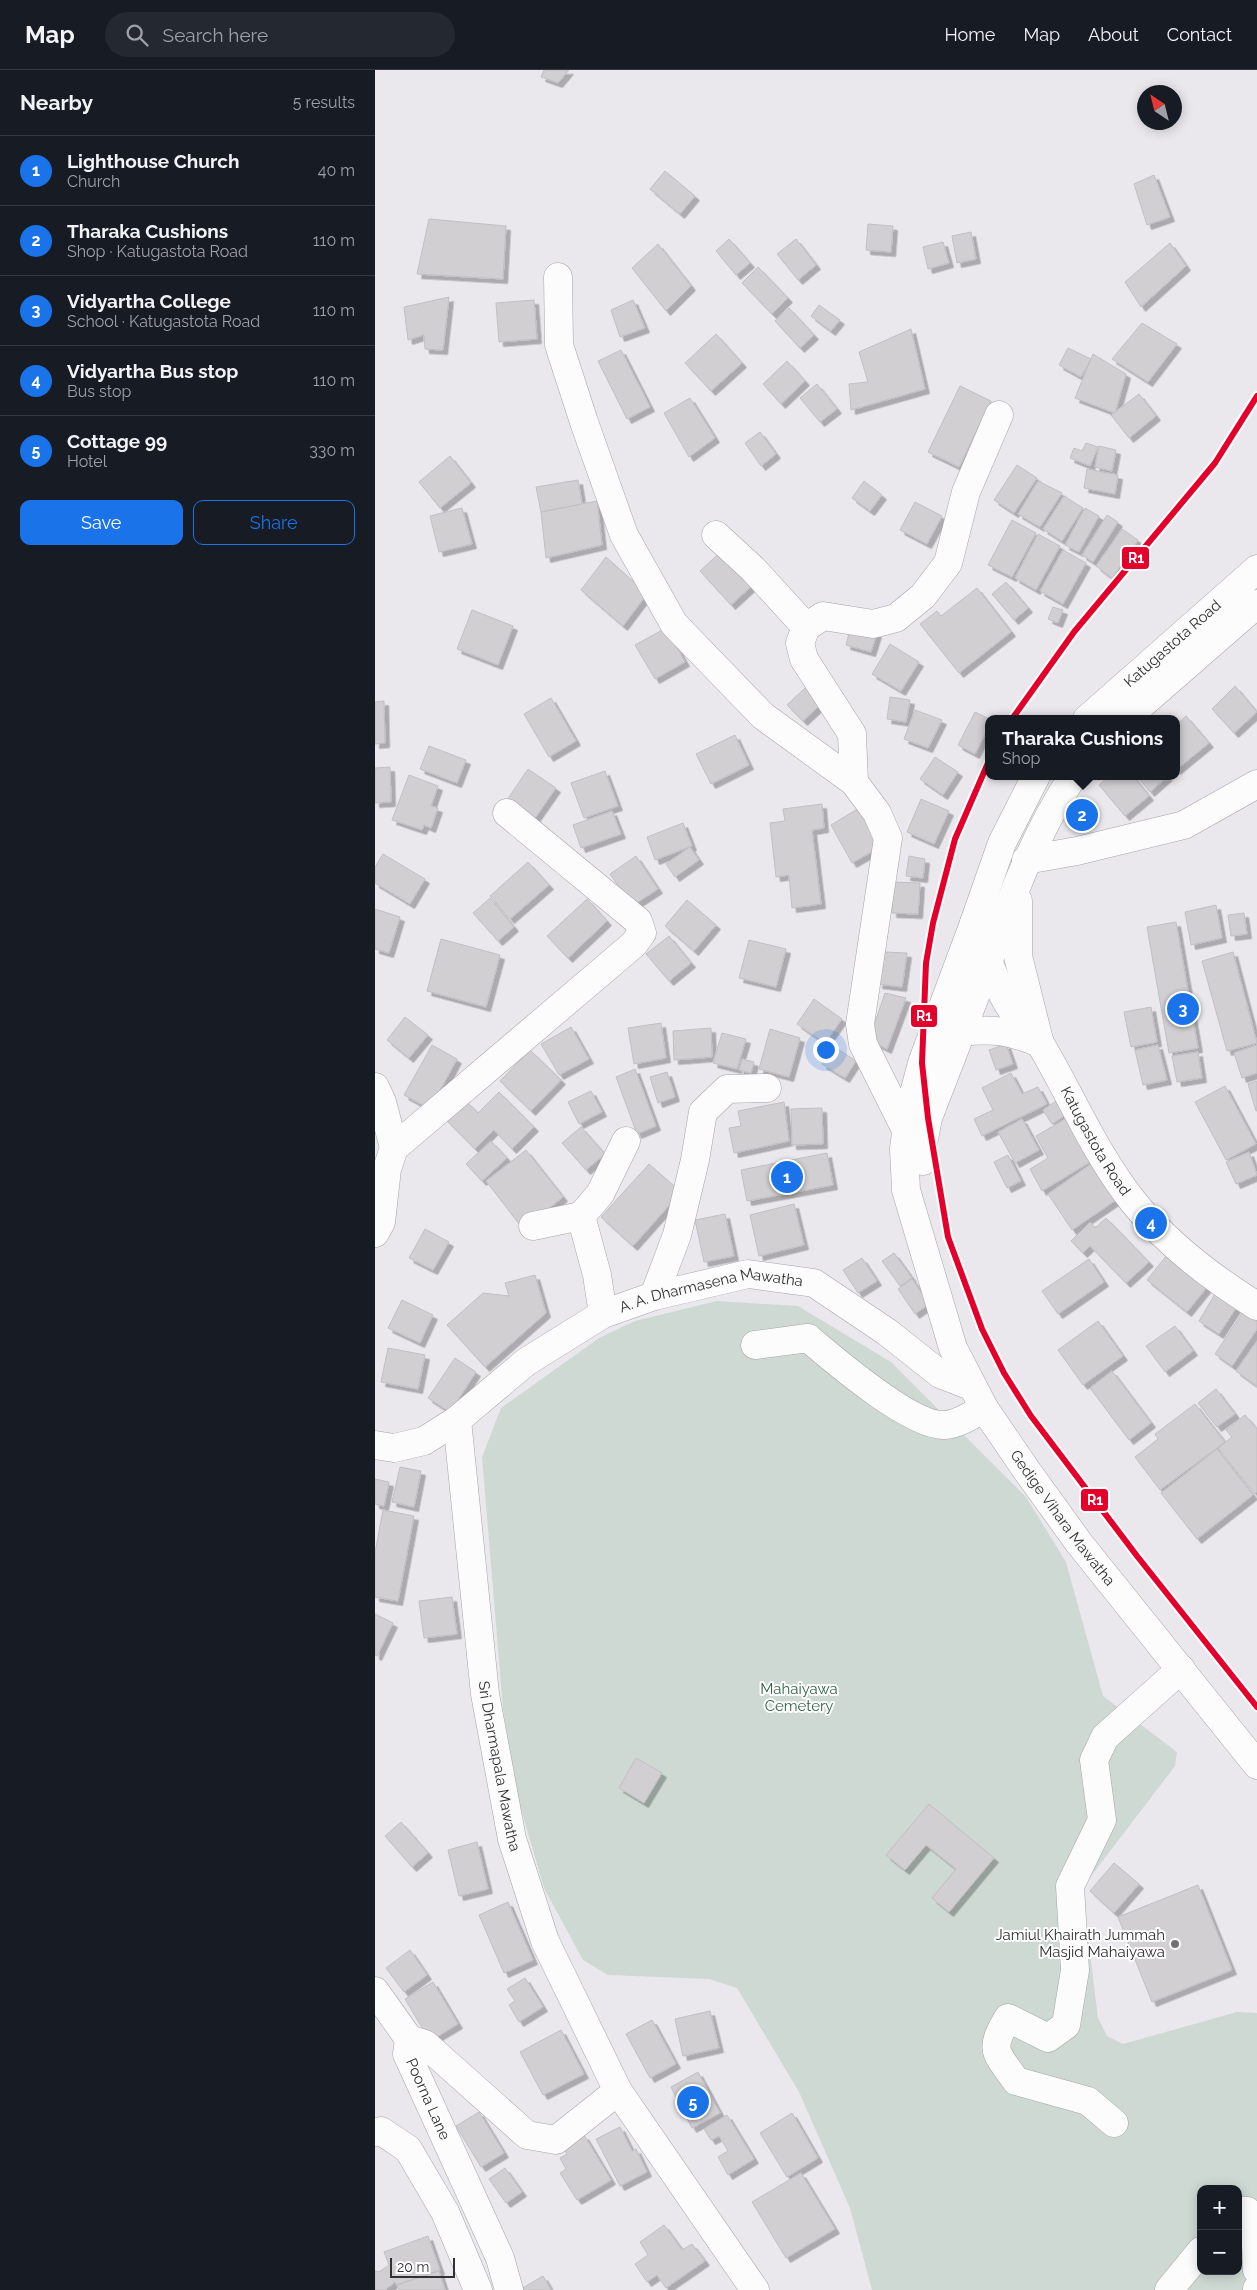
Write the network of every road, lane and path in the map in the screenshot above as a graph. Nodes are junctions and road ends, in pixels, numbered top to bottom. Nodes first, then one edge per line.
1 (558, 278) dead end
2 (999, 415) dead end
3 (716, 535) dead end
4 (1257, 569) edge
5 (1257, 604) edge
6 (806, 627) junction
7 (1092, 715) edge
8 (1130, 715) edge
9 (1034, 780) edge
10 (1071, 780) edge
11 (854, 782) junction
12 (1257, 784) edge
13 (507, 813) dead end
14 (1022, 870) junction
15 (974, 923) junction
16 (989, 960) junction
17 (962, 1032) junction
18 (1040, 1043) junction
19 (767, 1088) dead end
20 (377, 1096) edge
21 (906, 1130) junction
22 (626, 1141) dead end
23 (385, 1169) edge
24 (581, 1216) junction
25 (533, 1226) dead end
26 (375, 1233) edge
27 (923, 1242) junction
28 (654, 1296) junction
29 (1257, 1306) edge
30 (603, 1314) junction
31 (755, 1344) dead end
32 (977, 1397) junction
33 (457, 1420) junction
34 (375, 1445) edge
35 (1181, 1670) junction
36 (1257, 1765) edge
37 (375, 1991) edge
38 (409, 2039) junction
39 (618, 2091) junction
40 (1113, 2123) dead end
41 (375, 2132) edge
42 (1242, 2211) edge
43 (1197, 2256) edge
44 (1257, 2270) edge
45 (478, 2290) edge
46 (509, 2290) edge
47 (755, 2290) edge
48 (1169, 2290) edge

1 - 11 main road
2 - 6 main road
3 - 6 main road
4 - 7 main road, Katugastota Road
5 - 8 main road, Katugastota Road
6 - 11 main road
9 - 15 main road
10 - 14 main road, Katugastota Road
11 - 21 main road
12 - 14 main road
13 - 23 main road
14 - 16 main road, Gedige Vihara Mawatha
14 - 18 main road, Katugastota Road
15 - 16 main road, Katugastota Road
15 - 21 main road, Gedige Vihara Mawatha
16 - 17 main road, Gedige Vihara Mawatha
16 - 18 main road, Katugastota Road
17 - 18 main road
17 - 27 main road, Gedige Vihara Mawatha
18 - 29 main road, Katugastota Road
19 - 28 main road
20 - 23 main road
21 - 27 main road, Gedige Vihara Mawatha
22 - 24 main road
23 - 26 main road
24 - 25 main road
24 - 30 main road
27 - 32 main road, Gedige Vihara Mawatha
28 - 30 main road, A. A. Dharmasena Mawatha
28 - 32 main road, A. A. Dharmasena Mawatha
30 - 33 main road, A. A. Dharmasena Mawatha
31 - 32 main road
32 - 35 main road, Gedige Vihara Mawatha
33 - 34 main road, A. A. Dharmasena Mawatha
33 - 39 main road, Sri Dharmapala Mawatha
35 - 36 main road, Gedige Vihara Mawatha
35 - 40 main road
37 - 38 main road
38 - 39 main road, Poorna Lane
38 - 46 main road, Poorna Lane
39 - 47 main road, Sri Dharmapala Mawatha
41 - 45 main road
42 - 44 main road
43 - 48 main road

